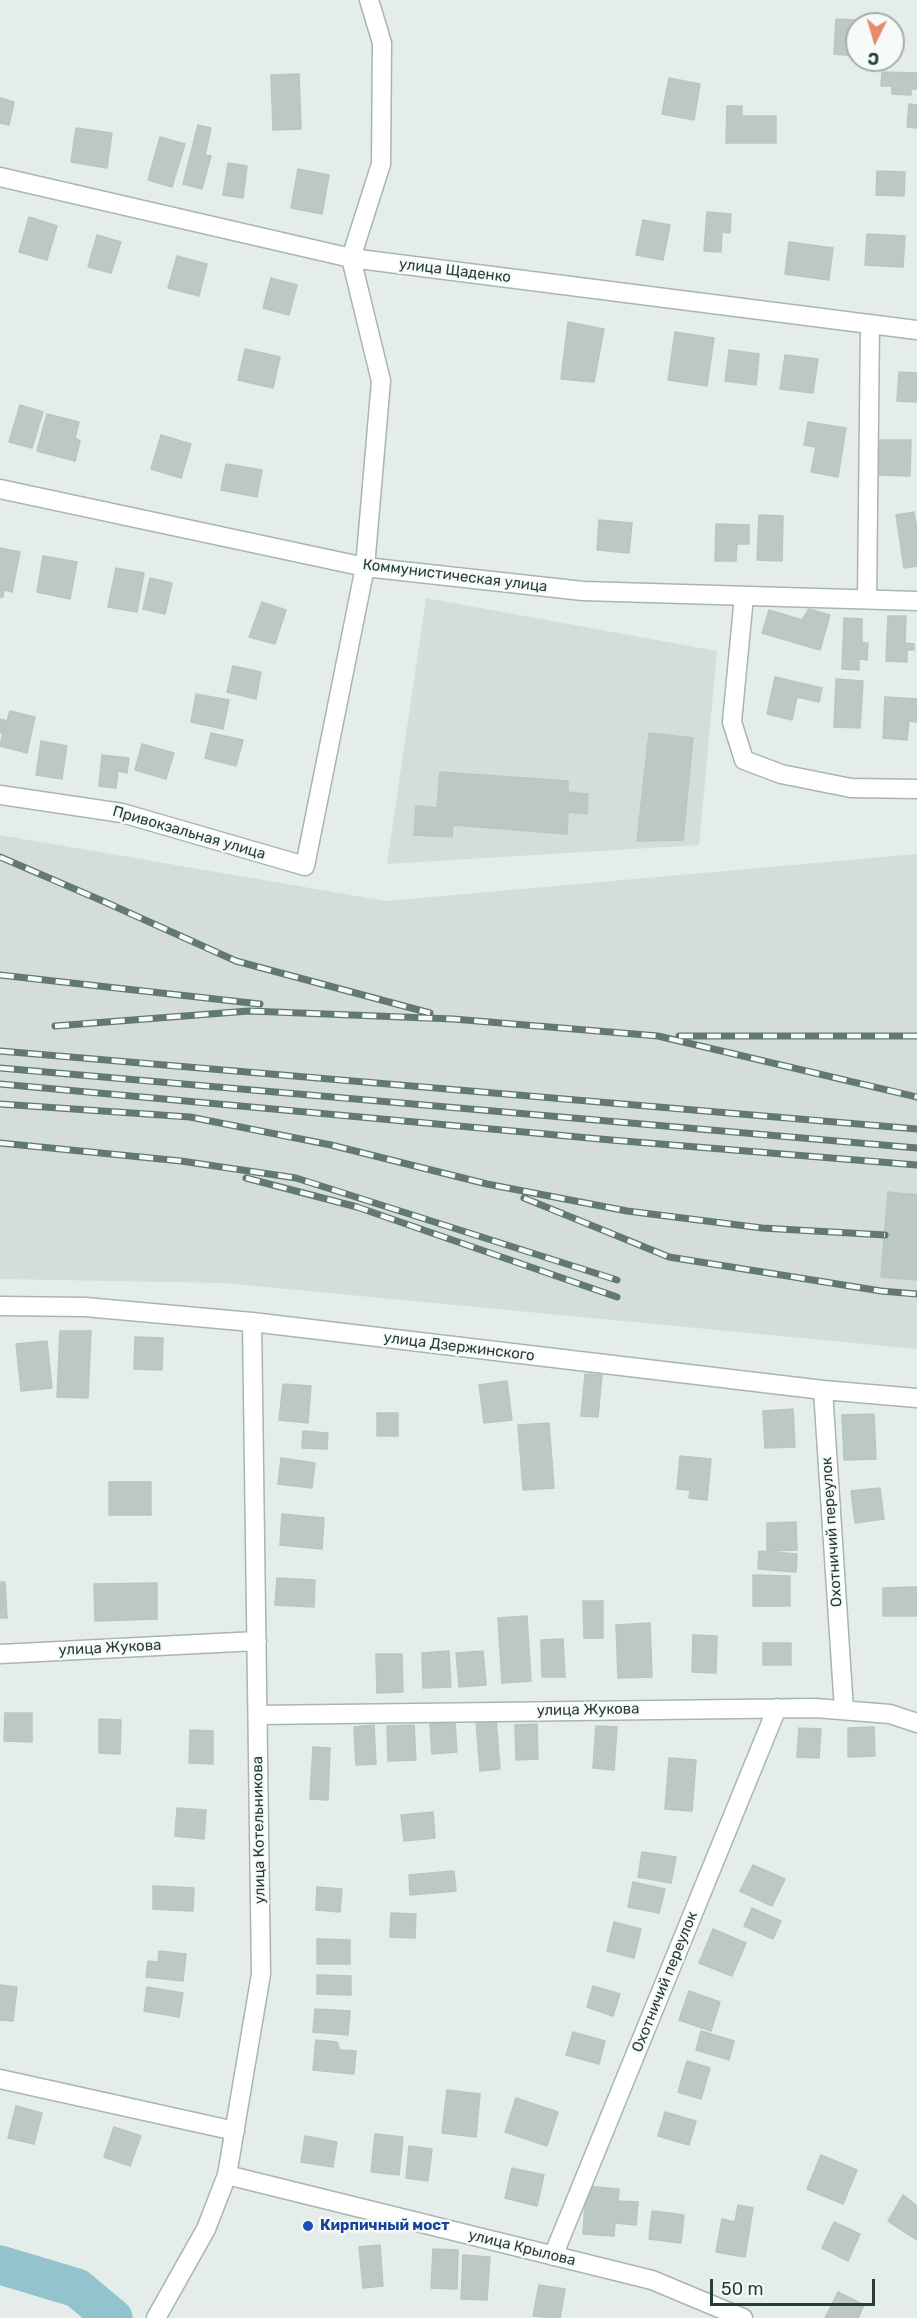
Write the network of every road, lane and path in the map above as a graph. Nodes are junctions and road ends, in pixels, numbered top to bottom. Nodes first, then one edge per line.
1 (369, 0) edge
2 (0, 177) edge
3 (351, 258) junction
4 (870, 324) junction
5 (917, 330) edge
6 (0, 489) edge
7 (365, 567) junction
8 (744, 596) junction
9 (867, 599) junction
10 (917, 601) edge
11 (917, 789) edge
12 (0, 795) edge
13 (0, 1306) edge
14 (252, 1322) junction
15 (823, 1390) junction
16 (917, 1398) edge
17 (257, 1641) junction
18 (0, 1654) edge
19 (777, 1708) junction
20 (844, 1710) junction
21 (258, 1714) junction
22 (917, 1723) edge
23 (0, 2079) edge
24 (235, 2131) junction
25 (227, 2175) junction
26 (553, 2256) junction
27 (156, 2318) edge
28 (743, 2318) edge

1 - 3 street
2 - 3 street, улица Щаденко
3 - 4 street, улица Щаденко
3 - 7 street
4 - 5 street, улица Щаденко
4 - 9 street
6 - 7 street, Коммунистическая улица
7 - 8 street, Коммунистическая улица
7 - 12 street, Привокзальная улица
8 - 9 street, Коммунистическая улица
8 - 11 street
9 - 10 street, Коммунистическая улица
13 - 14 street, улица Дзержинского
14 - 15 street, улица Дзержинского
14 - 17 street, улица Котельникова
15 - 16 street, улица Дзержинского
15 - 20 street, Охотничий переулок
17 - 18 street, улица Жукова
17 - 21 street, улица Котельникова
19 - 20 street, улица Жукова
19 - 21 street, улица Жукова
19 - 26 street, Охотничий переулок
20 - 22 street, улица Жукова
21 - 24 street, улица Котельникова
23 - 24 street
24 - 25 street, улица Котельникова
25 - 26 street, улица Крылова
25 - 27 street, улица Котельникова
26 - 28 street, улица Крылова

